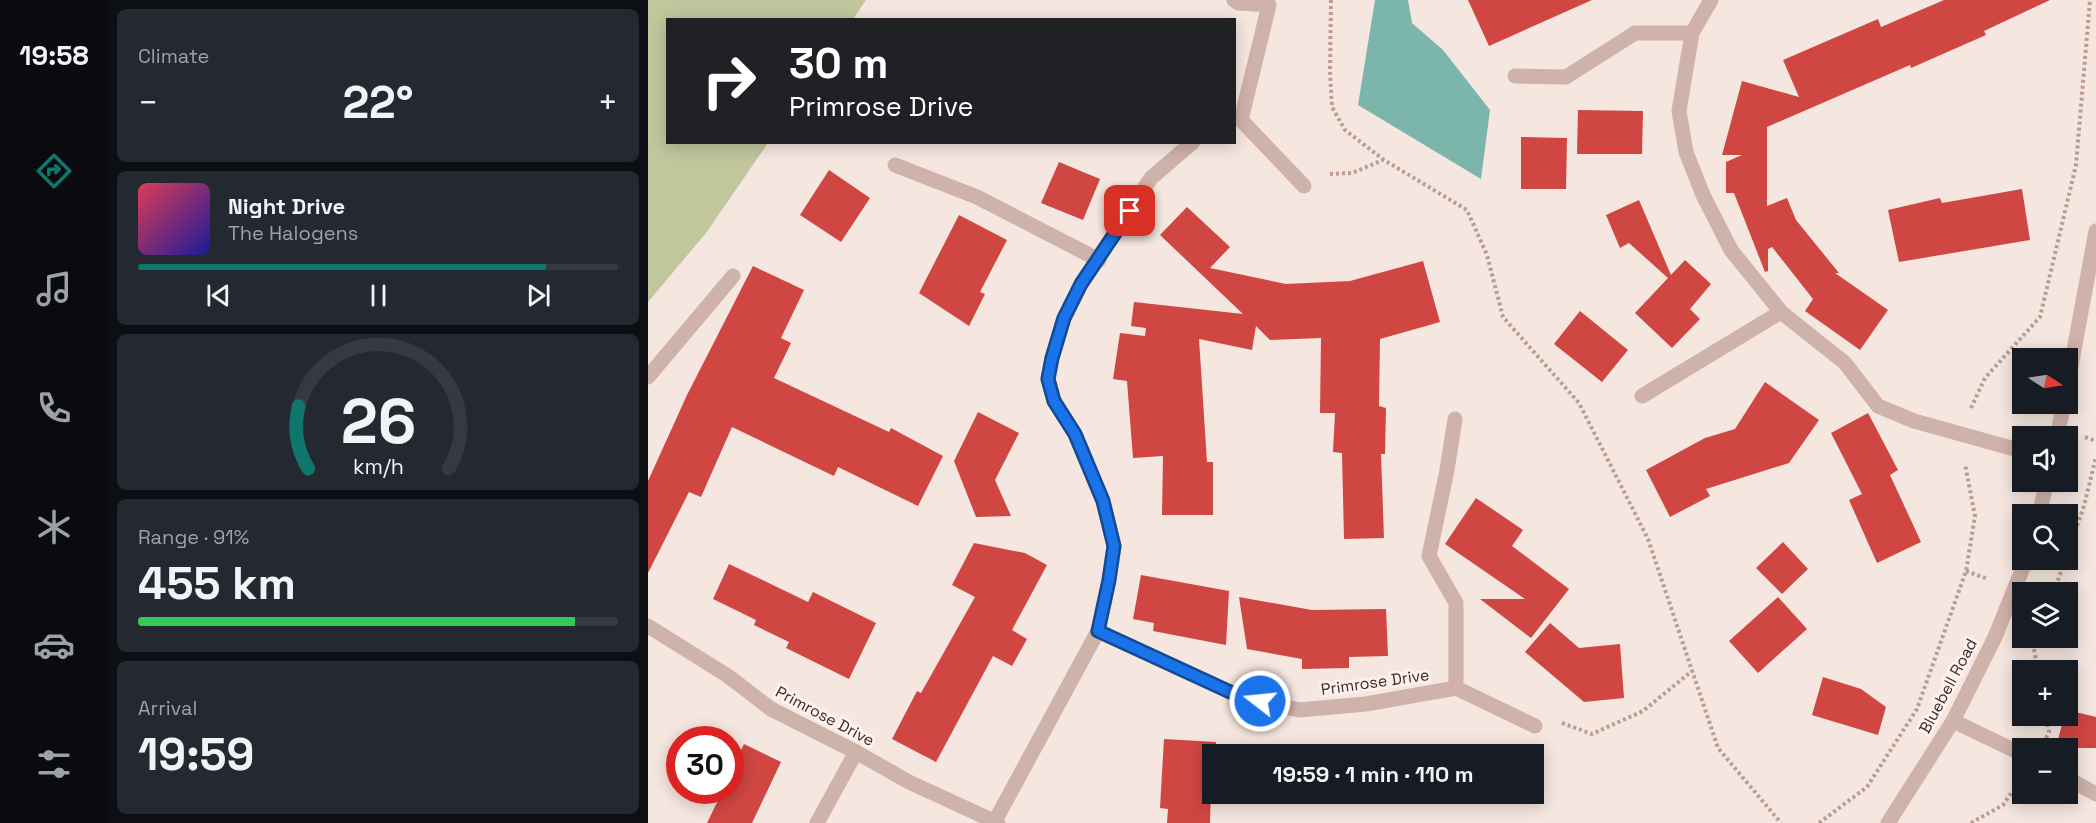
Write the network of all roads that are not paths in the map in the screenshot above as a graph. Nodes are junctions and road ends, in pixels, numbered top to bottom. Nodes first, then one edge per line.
1 (1234, 0) edge
2 (1712, 0) edge
3 (1692, 33) junction
4 (1515, 76) dead end
5 (1238, 122) edge
6 (1191, 144) edge
7 (895, 165) dead end
8 (1304, 186) road end
9 (2096, 231) edge
10 (1099, 260) junction
11 (733, 276) dead end
12 (1781, 312) junction
13 (2074, 348) edge
14 (648, 377) edge
15 (1641, 396) dead end
16 (1455, 419) dead end
17 (2012, 448) edge
18 (2022, 570) edge
19 (648, 626) edge
20 (1098, 631) junction
21 (1456, 688) junction
22 (1953, 721) junction
23 (1535, 726) road end
24 (2012, 749) edge
25 (856, 752) junction
26 (2078, 784) edge
27 (2096, 794) edge
28 (996, 822) edge
29 (817, 823) edge
30 (1888, 823) edge

1 - 5 street
2 - 3 street
3 - 4 street
3 - 12 street
5 - 8 street
6 - 10 street, Primrose Drive
7 - 10 street
9 - 13 street
10 - 20 street, Primrose Drive
11 - 14 street
12 - 15 street
12 - 17 street
16 - 21 street
18 - 22 street, Bluebell Road
19 - 25 street, Primrose Drive
20 - 21 street, Primrose Drive
20 - 28 street, Primrose Drive
21 - 23 street
22 - 24 street
22 - 30 street, Bluebell Road
25 - 28 street, Primrose Drive
25 - 29 street
26 - 27 street

